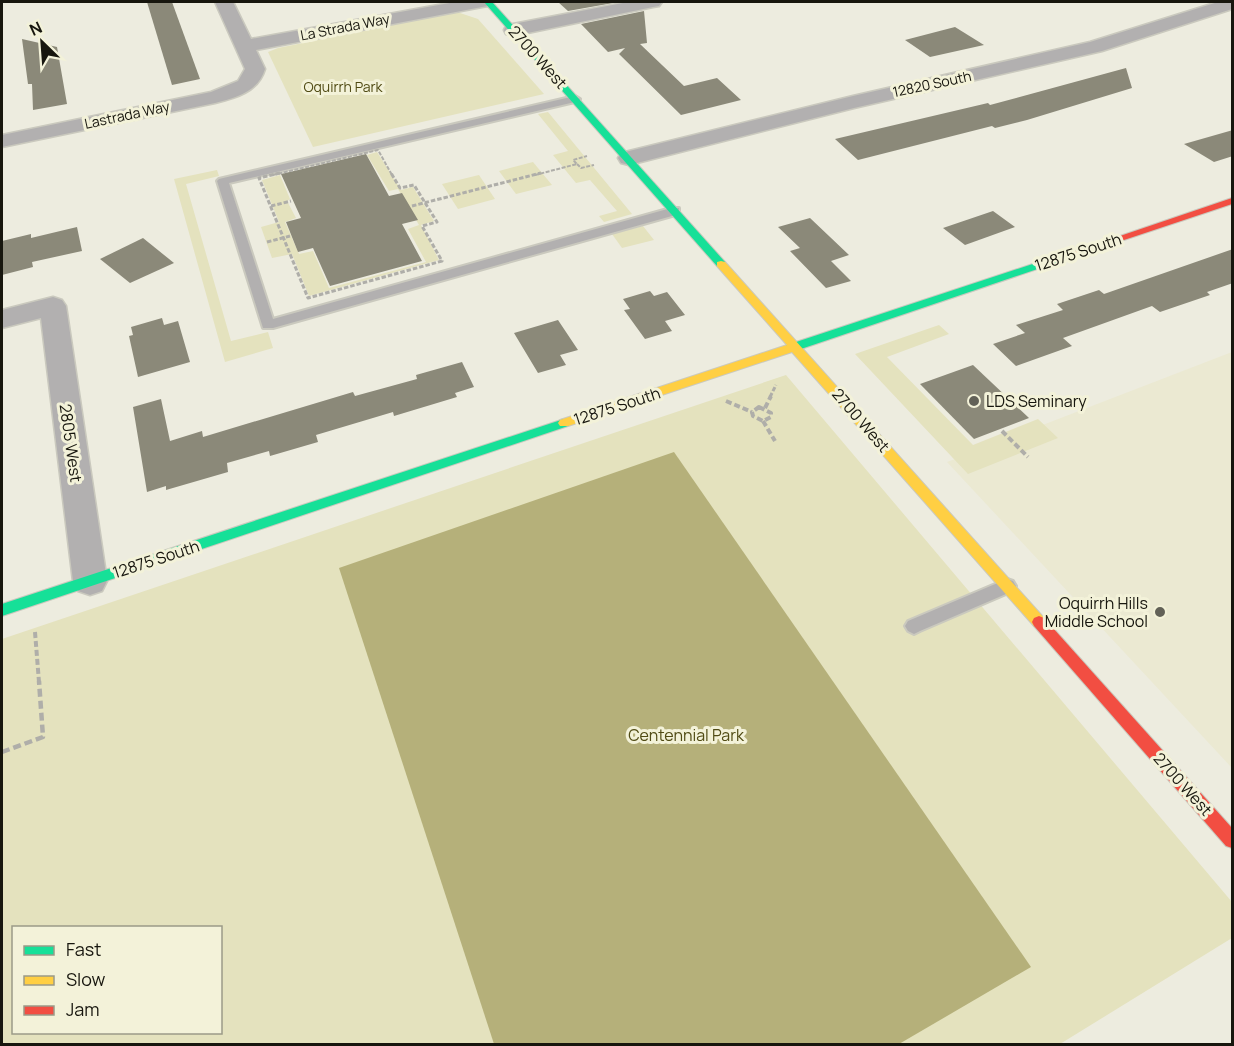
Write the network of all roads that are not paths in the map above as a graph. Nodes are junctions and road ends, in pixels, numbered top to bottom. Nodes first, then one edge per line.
1 (224, 2) edge
2 (482, 2) edge
3 (488, 2) edge
4 (652, 2) edge
5 (1233, 3) edge
6 (513, 30) junction
7 (244, 46) junction
8 (575, 99) junction
9 (2, 141) edge
10 (629, 158) junction
11 (1233, 201) edge
12 (675, 211) junction
13 (2, 319) edge
14 (795, 346) junction
15 (90, 581) junction
16 (1007, 586) junction
17 (2, 610) edge
18 (914, 626) dead end
19 (1233, 840) edge

1 - 7 street
2 - 7 street, La Strada Way
3 - 6 main road, 2700 West
4 - 6 street
5 - 10 street, 12820 South
6 - 8 main road, 2700 West
7 - 9 street, Lastrada Way
8 - 10 main road, 2700 West
8 - 12 lane
10 - 12 main road, 2700 West
11 - 14 main road, 12875 South
12 - 14 main road, 2700 West
13 - 15 street, 2805 West
14 - 15 main road, 12875 South
14 - 16 main road, 2700 West
15 - 17 main road, 12875 South
16 - 18 lane
16 - 19 main road, 2700 West

